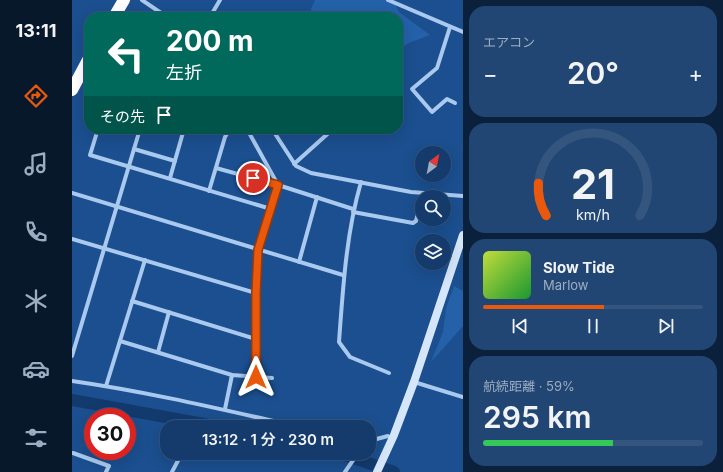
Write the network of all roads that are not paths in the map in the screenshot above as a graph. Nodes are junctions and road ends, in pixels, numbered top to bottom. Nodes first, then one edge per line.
1 (124, 0) edge
2 (142, 0) edge
3 (220, 0) edge
4 (388, 0) edge
5 (117, 12) edge
6 (159, 12) edge
7 (213, 12) edge
8 (450, 27) junction
9 (463, 32) edge
10 (84, 67) edge
11 (72, 90) edge
12 (455, 103) dead end
13 (96, 134) edge
14 (138, 134) edge
15 (183, 134) edge
16 (227, 134) edge
17 (250, 134) edge
18 (275, 134) edge
19 (327, 134) edge
20 (134, 149) junction
21 (175, 161) junction
22 (294, 164) junction
23 (129, 167) junction
24 (216, 168) junction
25 (170, 178) junction
26 (361, 182) junction
27 (278, 185) junction
28 (209, 191) junction
29 (415, 192) edge
30 (72, 193) edge
31 (451, 195) edge
32 (463, 196) edge
33 (317, 197) junction
34 (118, 207) junction
35 (271, 209) junction
36 (353, 210) junction
37 (415, 222) edge
38 (463, 235) edge
39 (72, 239) edge
40 (104, 249) junction
41 (258, 250) junction
42 (145, 260) junction
43 (299, 262) junction
44 (343, 275) junction
45 (256, 293) junction
46 (132, 301) junction
47 (169, 312) junction
48 (256, 339) junction
49 (120, 341) junction
50 (158, 352) junction
51 (72, 353) edge
52 (389, 373) dead end
53 (232, 375) junction
54 (256, 377) junction
55 (272, 378) dead end
56 (72, 381) edge
57 (414, 382) junction
58 (106, 386) junction
59 (463, 397) edge
60 (225, 409) junction
61 (271, 420) edge
62 (391, 435) junction
63 (376, 439) edge
64 (73, 453) dead end
65 (178, 460) edge
66 (353, 460) edge
67 (106, 472) edge
68 (172, 472) edge
69 (345, 472) edge
70 (377, 472) edge

1 - 5 highway
2 - 6 street
3 - 7 street
4 - 8 street
8 - 9 street
8 - 12 street
10 - 11 highway
13 - 23 street
14 - 20 street
15 - 21 street
16 - 24 street
17 - 27 street
18 - 22 street
19 - 22 street
20 - 21 street
20 - 23 street
21 - 25 street
22 - 26 street
23 - 25 street
23 - 34 street
24 - 27 street
24 - 28 street
25 - 28 street
26 - 29 street
26 - 36 street
27 - 33 street
27 - 35 street
28 - 35 street
30 - 34 street
31 - 32 street
33 - 36 street
33 - 43 street
34 - 40 street
34 - 41 street
35 - 41 street
36 - 37 street
36 - 44 street
38 - 57 street
39 - 40 street
40 - 42 street
40 - 51 street
41 - 43 street
41 - 45 street
42 - 45 street
42 - 46 street
43 - 44 street
44 - 52 street
45 - 48 street
46 - 47 street
46 - 49 street
47 - 48 street
47 - 50 street
48 - 54 street
49 - 50 street
49 - 58 street
50 - 53 street
53 - 54 street
53 - 60 street
54 - 55 street
56 - 58 street
57 - 59 street
57 - 62 street
58 - 60 street
60 - 61 street
62 - 63 street
62 - 70 street
64 - 67 street
65 - 68 street
66 - 69 street

